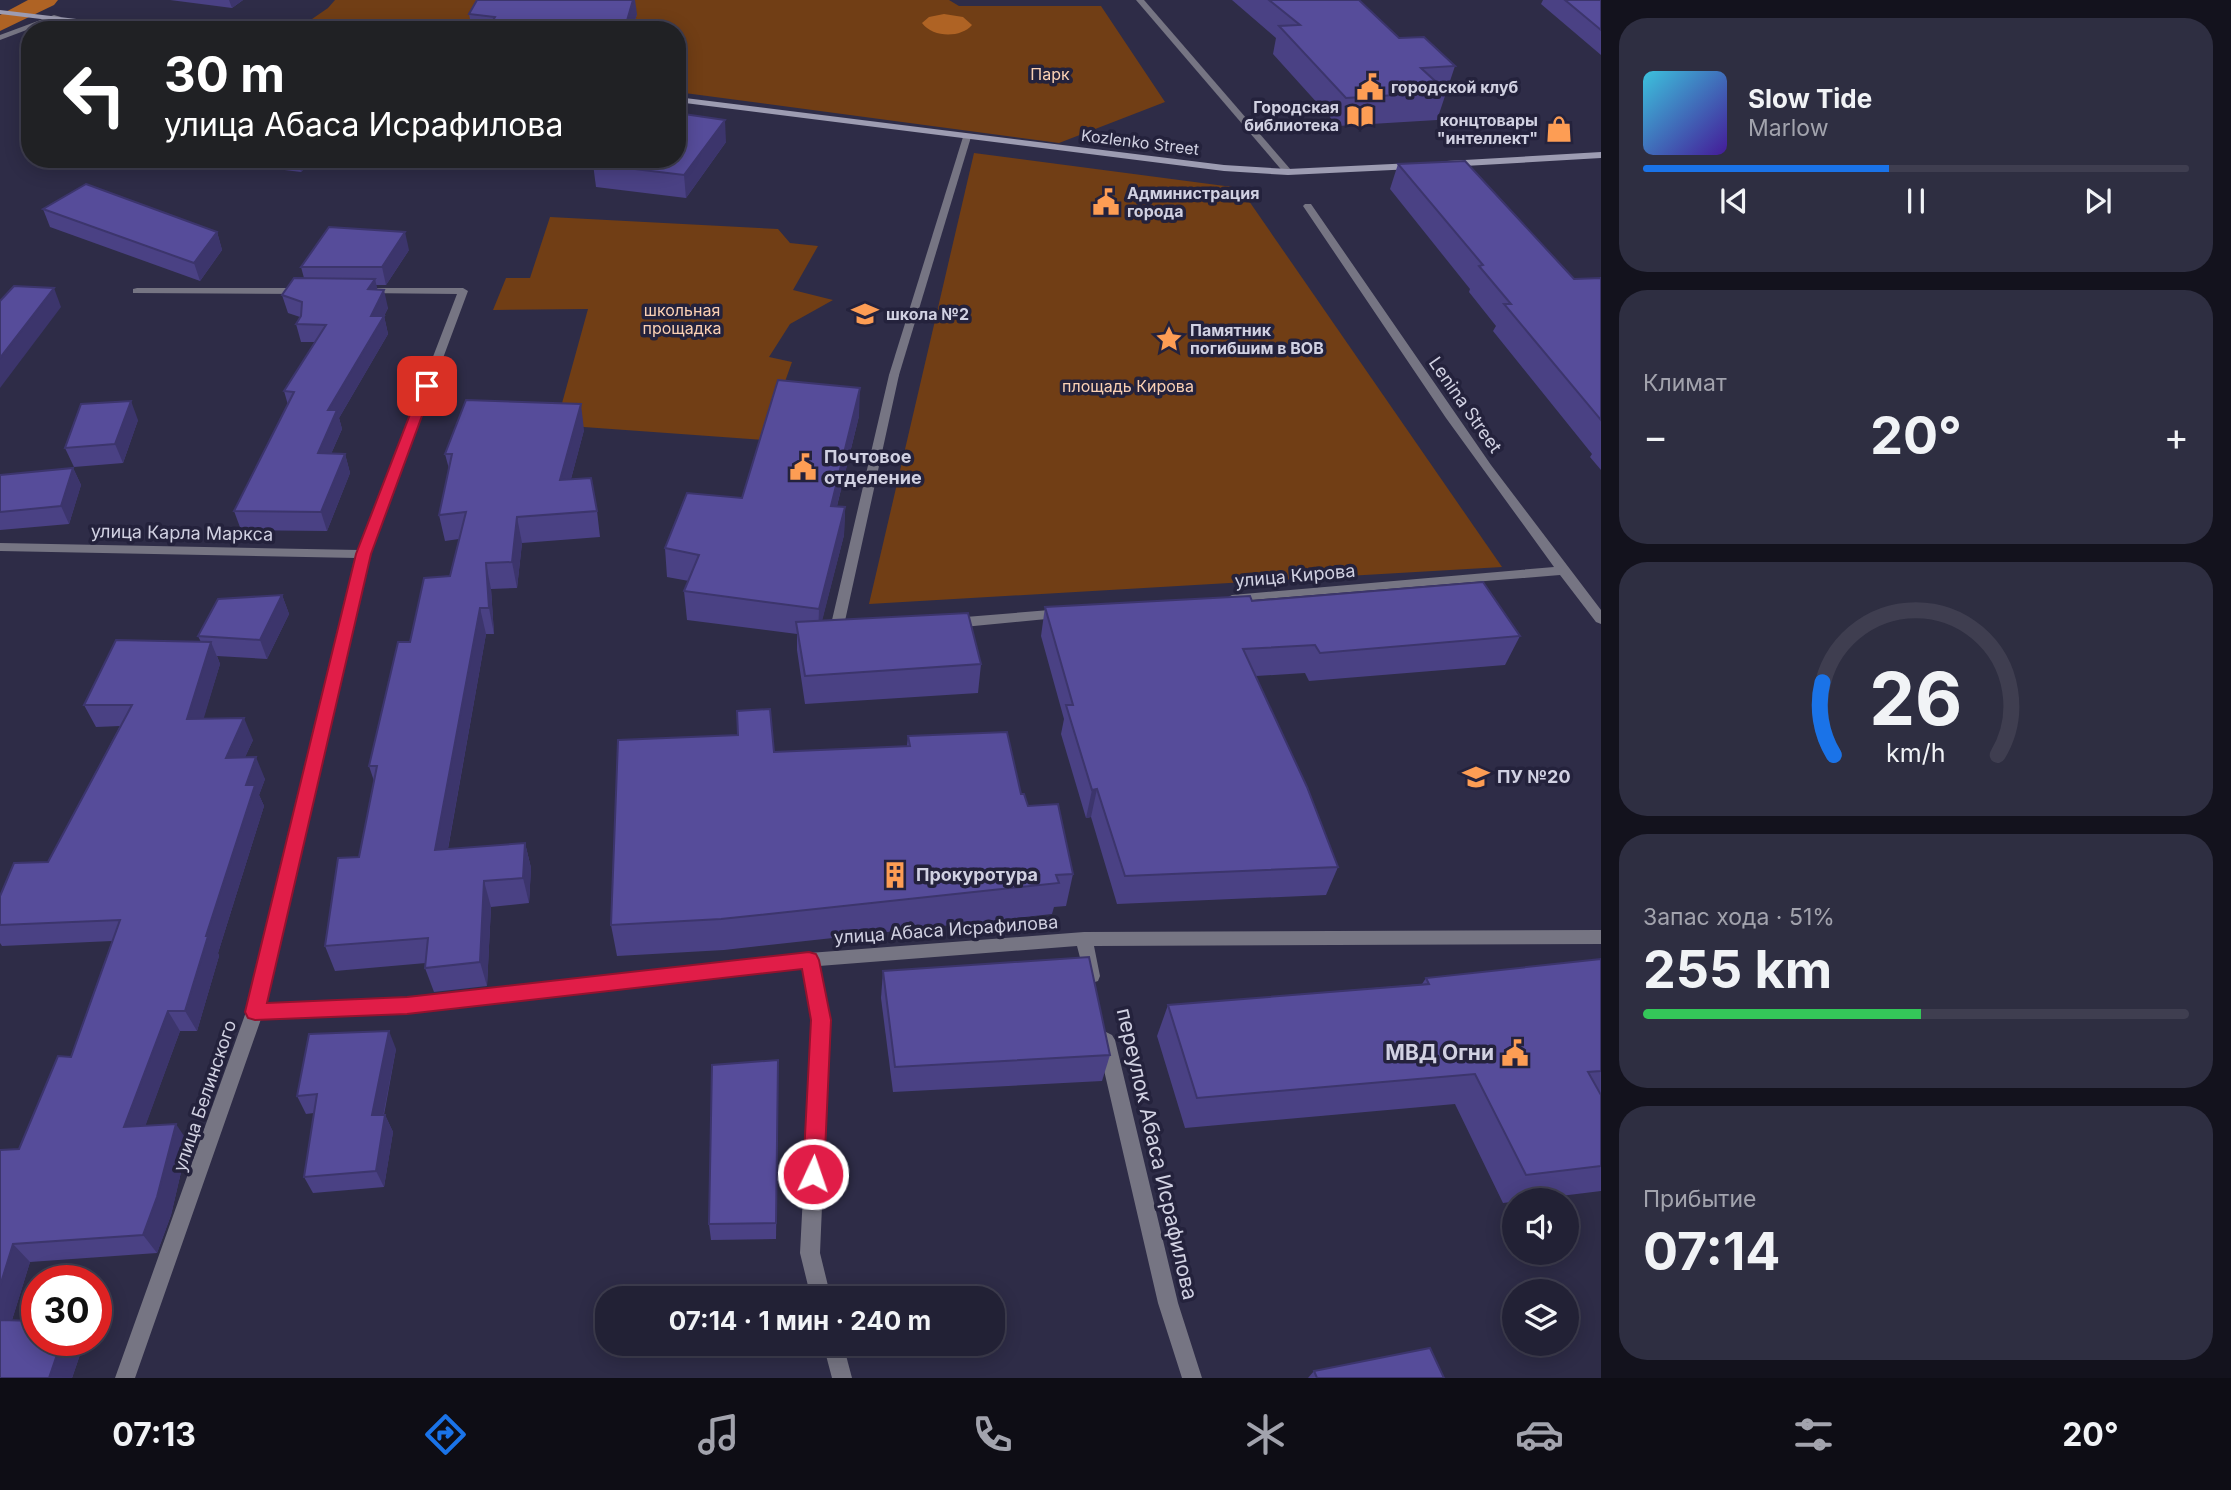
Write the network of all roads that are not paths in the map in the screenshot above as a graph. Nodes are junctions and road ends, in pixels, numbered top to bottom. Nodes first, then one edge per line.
1 (1140, 0) edge
2 (5, 12) edge
3 (57, 17) junction
4 (46, 21) edge
5 (87, 21) edge
6 (21, 30) edge
7 (0, 38) edge
8 (686, 100) edge
9 (967, 137) junction
10 (1601, 155) edge
11 (1434, 165) edge
12 (1420, 166) edge
13 (1288, 172) junction
14 (1308, 206) dead end
15 (137, 291) dead end
16 (314, 291) edge
17 (355, 291) edge
18 (0, 547) edge
19 (364, 554) junction
20 (1562, 570) junction
21 (1216, 600) edge
22 (1079, 612) edge
23 (1601, 619) edge
24 (944, 624) edge
25 (849, 632) edge
26 (1601, 936) edge
27 (1084, 939) junction
28 (809, 960) junction
29 (1095, 989) edge
30 (255, 1012) junction
31 (1103, 1027) edge
32 (818, 1286) edge
33 (836, 1356) edge
34 (125, 1378) edge
35 (842, 1378) edge
36 (1192, 1378) edge

1 - 13 street
2 - 3 street
3 - 4 street
3 - 5 street
6 - 7 street
8 - 9 street, Kozlenko Street
9 - 13 street, Kozlenko Street
9 - 25 street
10 - 11 street
12 - 13 street, Kozlenko Street
14 - 20 street, Lenina Street
15 - 16 street
17 - 19 street, улица Белинского
18 - 19 street, улица Карла Маркса
19 - 30 street, улица Белинского
20 - 21 street, улица Кирова
20 - 23 street, Lenina Street
22 - 24 street
26 - 27 street, улица Абаса Исрафилова
27 - 28 street, улица Абаса Исрафилова
27 - 29 street
28 - 30 street, улица Абаса Исрафилова
28 - 32 street
30 - 34 street, улица Белинского
31 - 36 street, переулок Абаса Исрафилова
33 - 35 street

